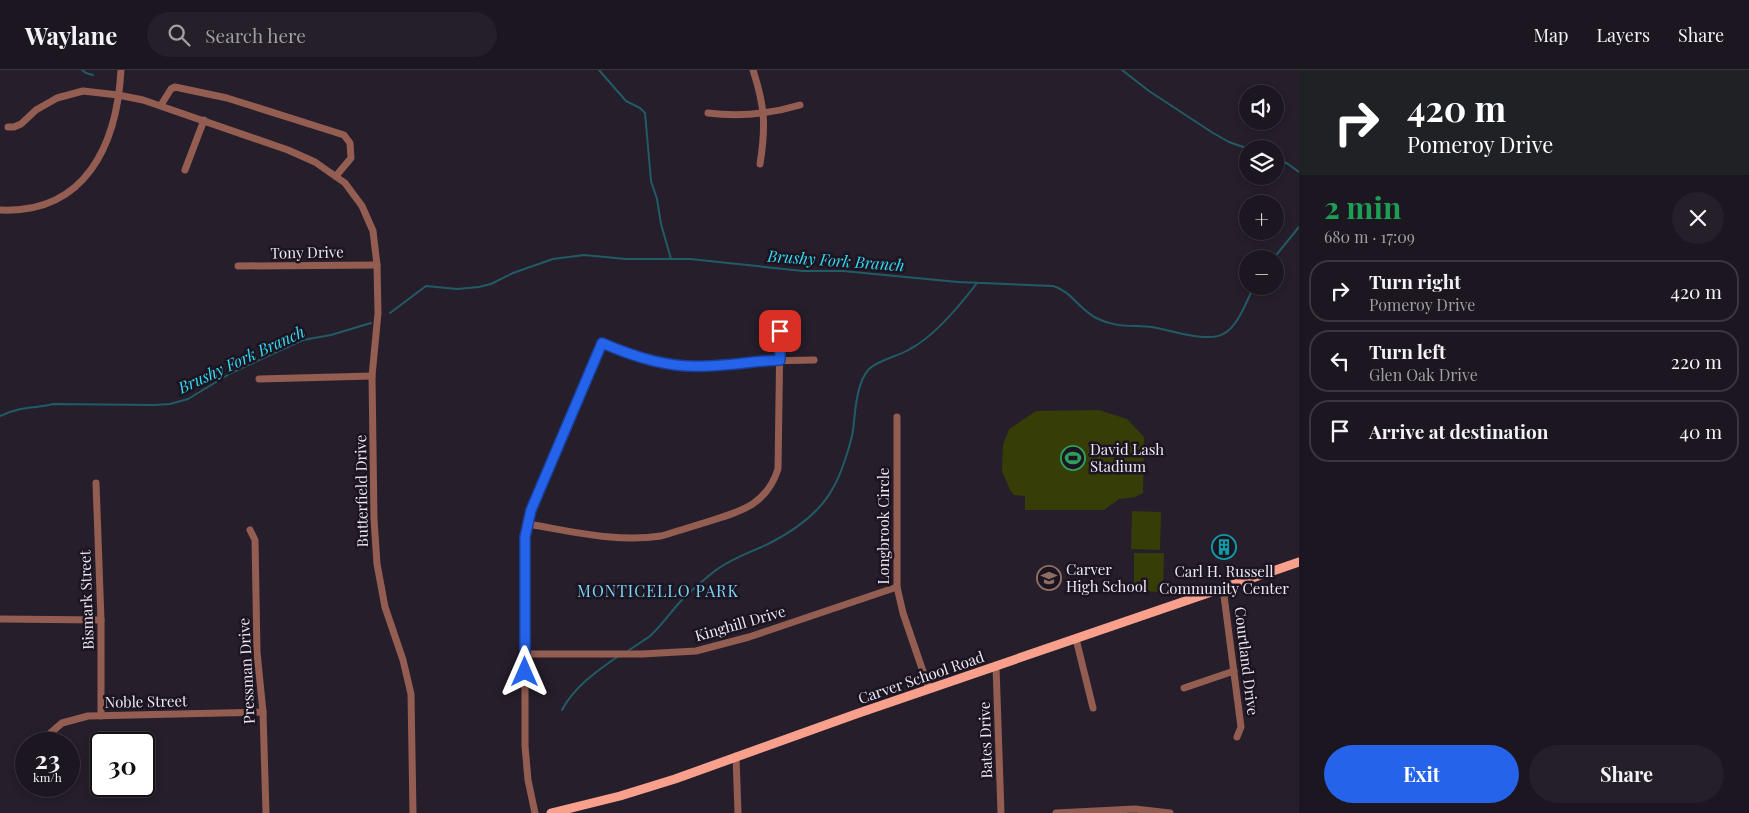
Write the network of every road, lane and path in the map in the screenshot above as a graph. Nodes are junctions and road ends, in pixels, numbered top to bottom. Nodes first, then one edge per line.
1 (121, 70) edge
2 (753, 70) edge
3 (118, 95) junction
4 (161, 105) junction
5 (800, 105) dead end
6 (764, 113) junction
7 (708, 114) dead end
8 (204, 120) junction
9 (8, 127) dead end
10 (760, 164) dead end
11 (185, 170) dead end
12 (336, 176) junction
13 (0, 210) edge
14 (377, 265) junction
15 (238, 266) dead end
16 (780, 331) dead end
17 (780, 360) junction
18 (814, 360) dead end
19 (372, 376) junction
20 (260, 379) dead end
21 (897, 417) dead end
22 (96, 483) dead end
23 (527, 524) junction
24 (250, 530) dead end
25 (1299, 562) edge
26 (897, 587) junction
27 (1223, 588) junction
28 (0, 619) edge
29 (102, 620) junction
30 (1076, 639) junction
31 (525, 654) junction
32 (996, 666) junction
33 (1234, 671) junction
34 (1184, 688) dead end
35 (929, 689) junction
36 (1093, 708) dead end
37 (263, 712) junction
38 (101, 716) junction
39 (52, 732) edge
40 (1237, 737) dead end
41 (736, 756) junction
42 (585, 809) edge
43 (266, 813) edge
44 (413, 813) edge
45 (535, 813) edge
46 (551, 813) edge
47 (738, 813) edge
48 (1001, 813) edge
49 (1056, 813) edge
50 (1170, 813) edge

1 - 3 street
2 - 6 street
3 - 4 street, Butterfield Drive
3 - 9 street, Butterfield Drive
3 - 13 street
4 - 8 street, Butterfield Drive
4 - 12 street
5 - 6 street
6 - 7 street
6 - 10 street
8 - 11 street
8 - 12 street, Butterfield Drive
12 - 14 street, Butterfield Drive
14 - 15 street, Tony Drive
14 - 19 street, Butterfield Drive
16 - 17 street
17 - 18 street
17 - 23 street
17 - 23 street
19 - 20 street
19 - 44 street, Butterfield Drive
21 - 26 street, Longbrook Circle
22 - 29 street, Bismark Street
23 - 31 street
24 - 37 street, Pressman Drive
25 - 27 main road, Carver School Road
26 - 31 street, Kinghill Drive
26 - 35 street, Longbrook Circle
27 - 30 main road, Carver School Road
27 - 33 street, Courtland Drive
28 - 29 street
29 - 38 street, Bismark Street
30 - 32 main road, Carver School Road
30 - 36 street
31 - 45 street
32 - 35 main road, Carver School Road
32 - 48 street, Bates Drive
33 - 34 street
33 - 40 street, Courtland Drive
35 - 41 main road, Carver School Road
37 - 38 street, Noble Street
37 - 43 street, Pressman Drive
38 - 39 street, Noble Street
41 - 42 main road, Carver School Road
41 - 47 street
42 - 46 main road, Carver School Road
49 - 50 street

